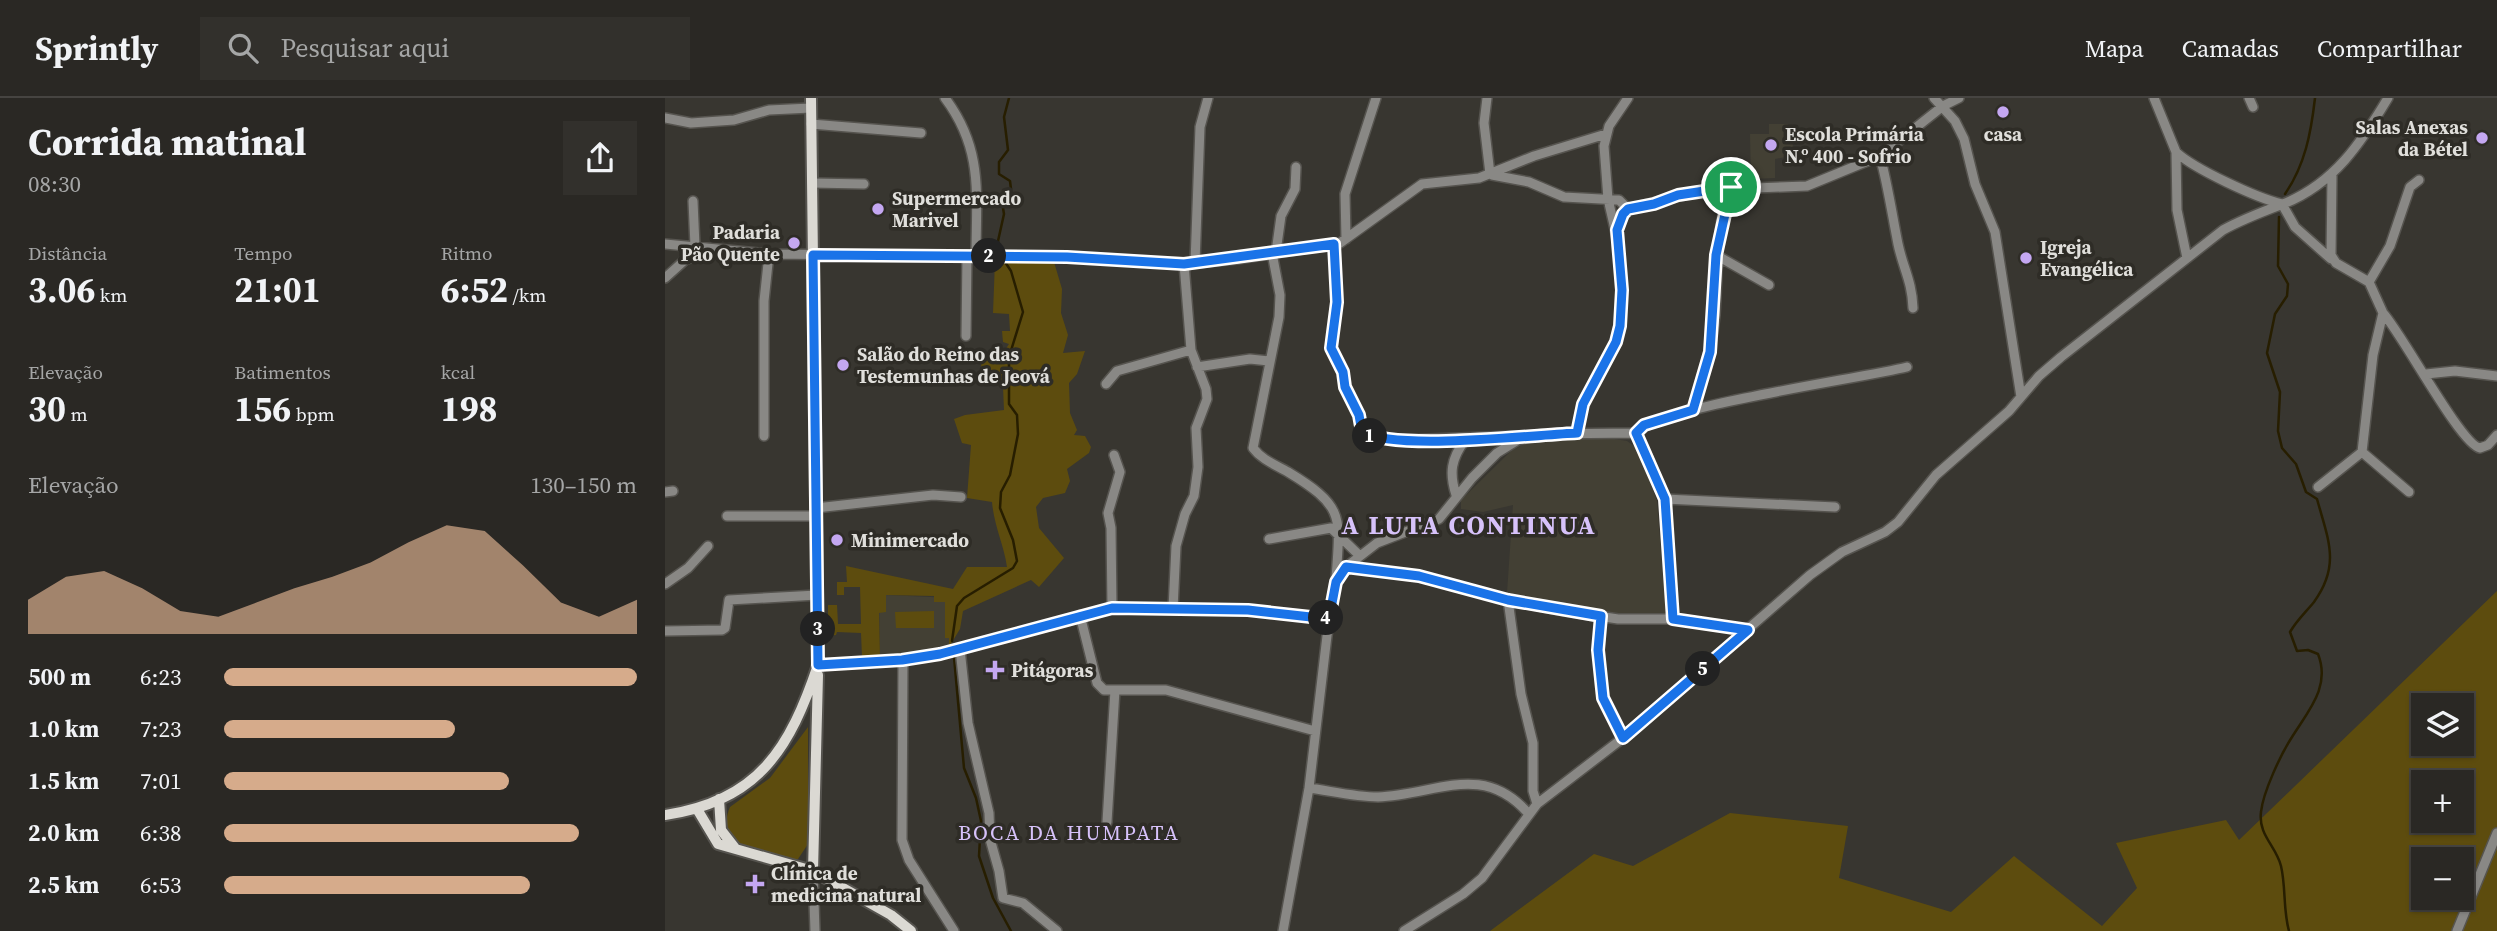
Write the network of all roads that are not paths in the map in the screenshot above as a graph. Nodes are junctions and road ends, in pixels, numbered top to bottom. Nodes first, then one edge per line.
1 (945, 98) edge
2 (1208, 98) edge
3 (1375, 98) edge
4 (1487, 98) edge
5 (1628, 98) edge
6 (1934, 98) edge
7 (1959, 98) edge
8 (2154, 98) edge
9 (2388, 98) edge
10 (811, 103) edge
11 (1943, 106) junction
12 (665, 118) edge
13 (811, 124) junction
14 (922, 132) dead end
15 (1606, 134) junction
16 (2176, 152) junction
17 (1880, 156) junction
18 (1296, 167) dead end
19 (1490, 174) junction
20 (2332, 176) junction
21 (2419, 180) dead end
22 (812, 183) junction
23 (864, 184) dead end
24 (1731, 187) junction
25 (1608, 199) junction
26 (693, 201) dead end
27 (2282, 204) junction
28 (1628, 209) junction
29 (1617, 238) junction
30 (1346, 239) junction
31 (665, 244) edge
32 (1334, 244) junction
33 (695, 246) junction
34 (712, 248) junction
35 (1274, 252) junction
36 (769, 254) junction
37 (813, 255) junction
38 (1716, 255) junction
39 (972, 256) junction
40 (2187, 258) junction
41 (1195, 263) junction
42 (2336, 263) junction
43 (1184, 264) junction
44 (665, 278) edge
45 (2369, 282) junction
46 (1769, 285) dead end
47 (1913, 308) dead end
48 (2383, 313) junction
49 (966, 336) dead end
50 (1191, 349) junction
51 (1269, 360) junction
52 (1197, 367) junction
53 (1907, 367) dead end
54 (2426, 374) junction
55 (2497, 376) edge
56 (1106, 384) dead end
57 (2021, 397) junction
58 (1693, 410) junction
59 (1577, 433) junction
60 (1636, 433) junction
61 (2497, 435) edge
62 (764, 436) dead end
63 (1530, 436) junction
64 (1465, 440) junction
65 (2362, 452) junction
66 (1114, 455) dead end
67 (2318, 487) dead end
68 (2409, 492) dead end
69 (1456, 495) junction
70 (961, 497) dead end
71 (1665, 499) junction
72 (1835, 507) dead end
73 (816, 512) junction
74 (727, 516) dead end
75 (1339, 533) junction
76 (1269, 539) dead end
77 (708, 546) dead end
78 (1359, 555) junction
79 (1346, 567) junction
80 (1336, 582) junction
81 (665, 584) edge
82 (817, 595) junction
83 (1508, 600) junction
84 (1112, 608) junction
85 (1173, 609) junction
86 (1080, 615) junction
87 (1601, 616) junction
88 (1329, 619) junction
89 (1673, 619) junction
90 (1748, 630) junction
91 (665, 631) edge
92 (960, 649) junction
93 (903, 660) junction
94 (818, 665) junction
95 (1115, 690) junction
96 (1315, 731) junction
97 (1623, 738) junction
98 (1308, 788) junction
99 (719, 799) junction
100 (1537, 804) junction
101 (697, 809) junction
102 (1528, 813) junction
103 (665, 815) edge
104 (1107, 822) dead end
105 (2497, 833) edge
106 (735, 848) junction
107 (813, 871) junction
108 (815, 931) edge
109 (911, 931) edge
110 (954, 931) edge
111 (1057, 931) edge
112 (1283, 931) edge
113 (1403, 931) edge
114 (2457, 931) edge

1 - 39 street
2 - 41 street
3 - 30 street
4 - 19 street
5 - 15 street
6 - 11 street
7 - 11 street
8 - 16 street
9 - 20 street
10 - 12 street
10 - 13 main road
11 - 17 street
11 - 57 street
13 - 14 street
13 - 22 main road
15 - 19 street
15 - 25 street
16 - 27 street
16 - 40 street
17 - 24 street
17 - 47 street
18 - 35 street
19 - 25 street
19 - 30 street
20 - 27 street
20 - 42 street
21 - 45 street
22 - 23 street
22 - 37 main road
24 - 28 street
24 - 38 street
25 - 28 street
25 - 29 street
26 - 33 street
27 - 40 street
27 - 42 street
28 - 29 street
29 - 59 street
30 - 32 street
31 - 33 street
32 - 35 street
32 - 64 street
33 - 34 street
34 - 36 street
34 - 44 street
35 - 41 street
35 - 51 street
36 - 37 street
36 - 62 street
37 - 39 street
37 - 73 main road
38 - 46 street
38 - 58 street
39 - 43 street
39 - 49 street
40 - 57 street
41 - 43 street
42 - 45 street
43 - 50 street
45 - 48 street
48 - 54 street
48 - 65 street
50 - 52 street
50 - 56 street
51 - 52 street
51 - 75 street
52 - 85 street
53 - 58 street
54 - 55 street
54 - 61 street
57 - 90 street
58 - 60 street
59 - 60 street
59 - 63 street
60 - 71 street
63 - 64 street
63 - 69 street
64 - 69 street
65 - 67 street
65 - 68 street
66 - 84 street
69 - 78 street
70 - 73 street
71 - 72 street
71 - 89 street
73 - 74 street
73 - 82 main road
75 - 76 street
75 - 78 street
75 - 80 street
77 - 81 street
78 - 79 street
79 - 80 street
79 - 83 street
80 - 88 street
82 - 91 street
82 - 94 main road
83 - 87 street
83 - 100 street
84 - 85 street
84 - 86 street
85 - 88 street
86 - 92 street
86 - 95 street
87 - 89 street
87 - 97 street
88 - 96 street
89 - 90 street
90 - 97 street
92 - 93 street
92 - 111 street
93 - 94 street
93 - 110 street
94 - 99 main road
94 - 107 main road
95 - 96 street
95 - 104 street
96 - 98 street
97 - 100 street
98 - 102 street
98 - 112 street
99 - 101 main road
99 - 106 main road
100 - 102 street
101 - 103 main road
101 - 106 main road
102 - 113 street
105 - 114 street
106 - 107 main road
107 - 108 street
107 - 109 main road

